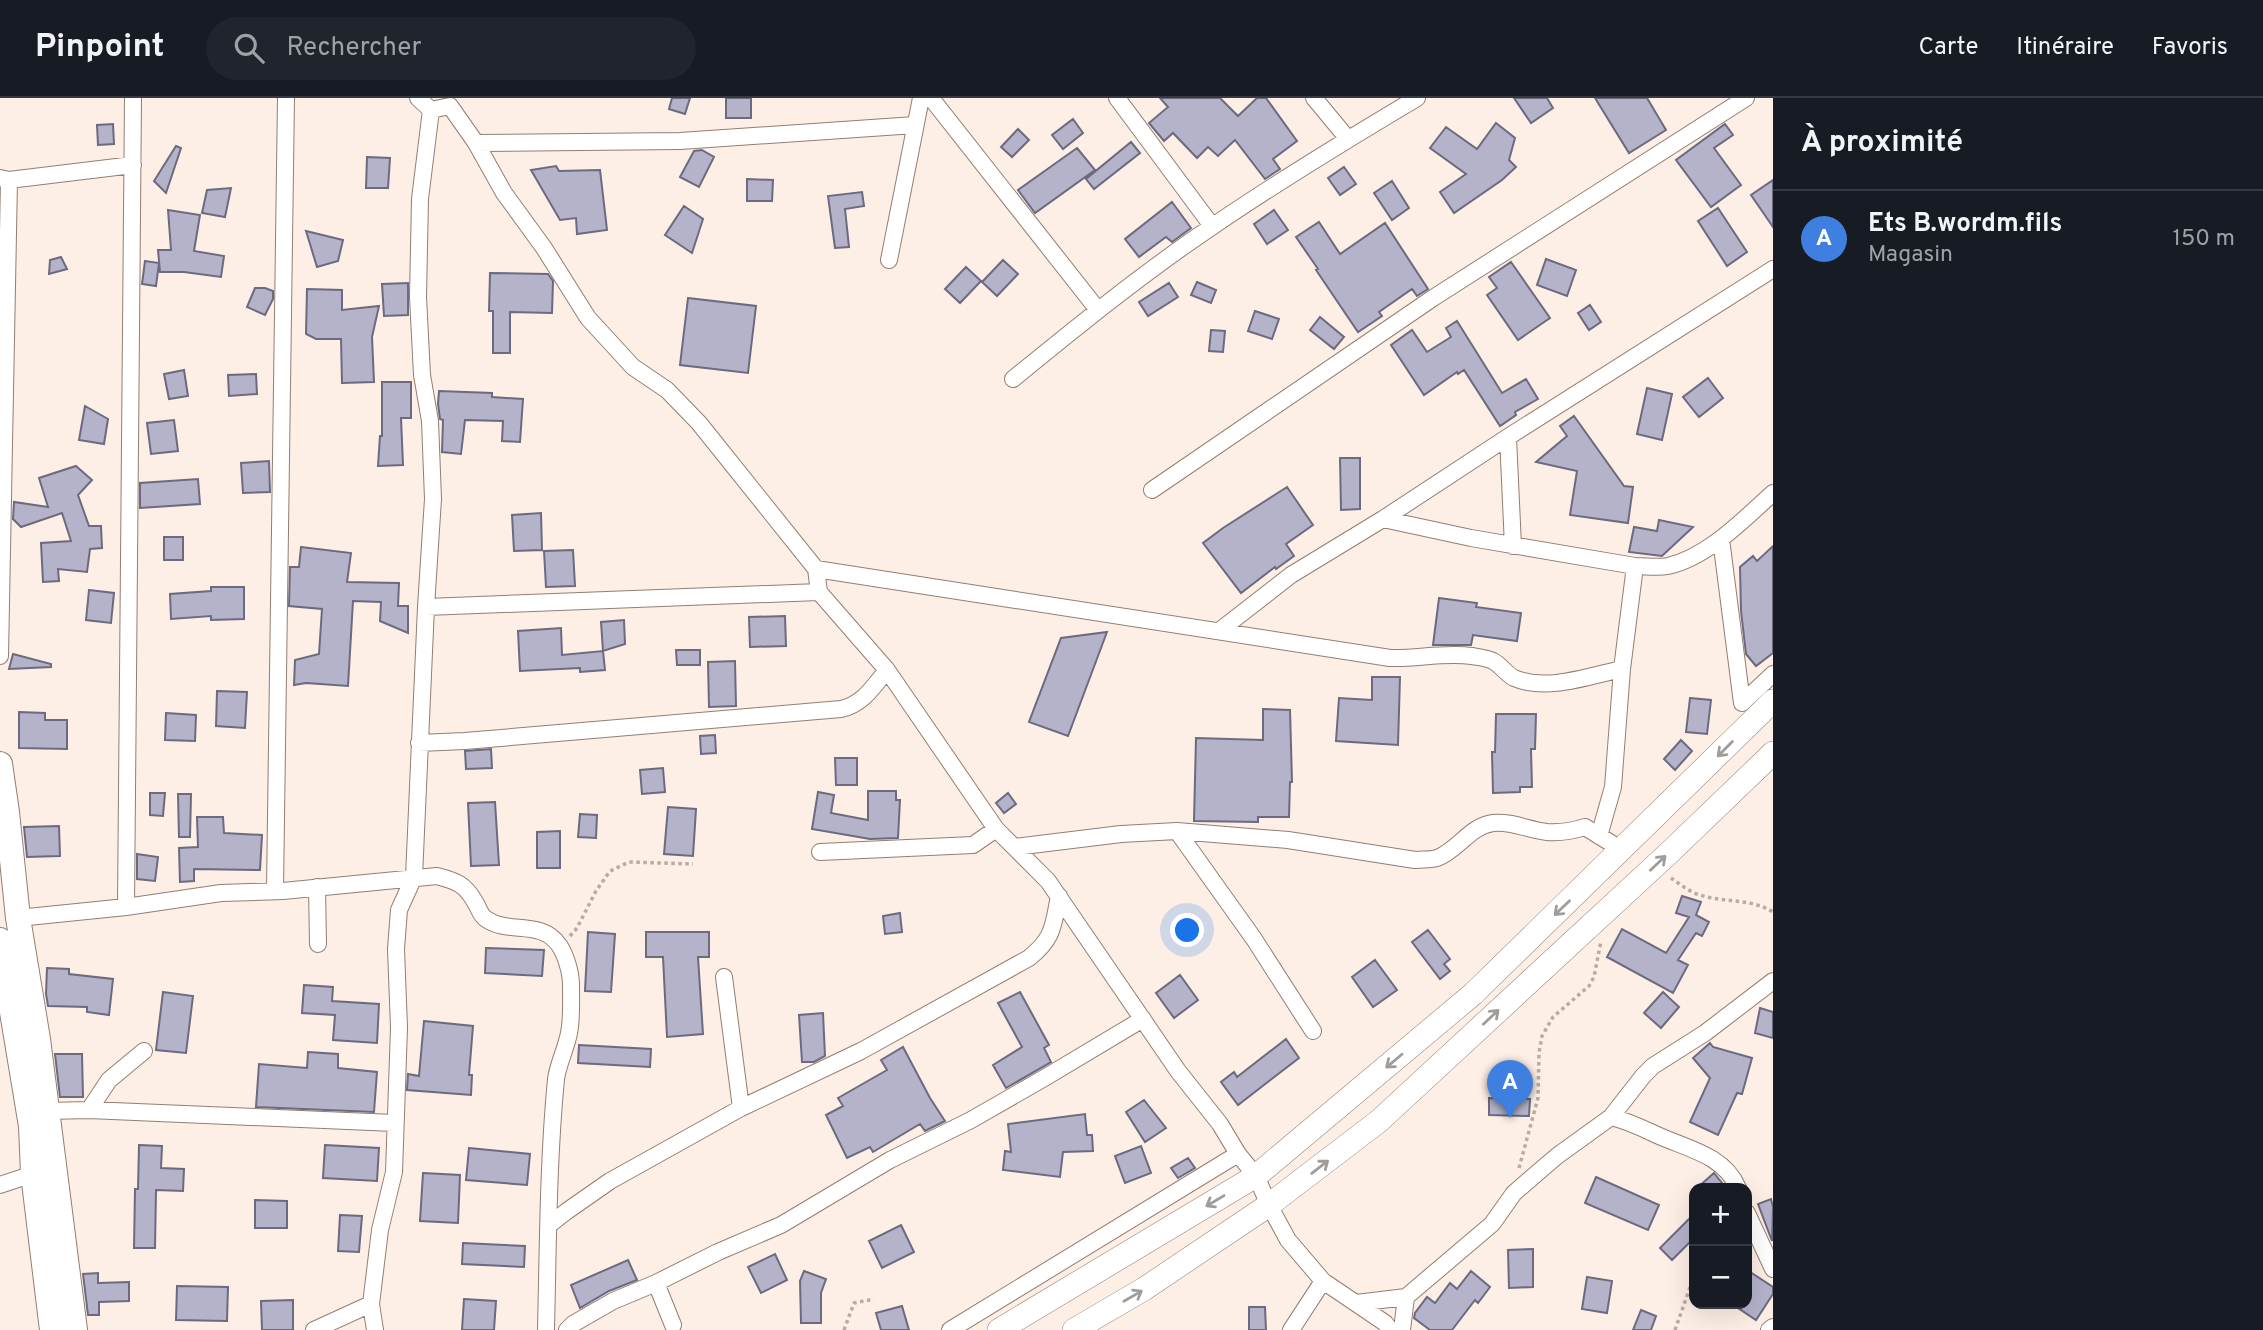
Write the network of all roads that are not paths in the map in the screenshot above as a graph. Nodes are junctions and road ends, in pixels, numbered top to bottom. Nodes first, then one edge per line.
1 (133, 98) edge
2 (286, 98) edge
3 (418, 98) edge
4 (920, 98) edge
5 (931, 98) edge
6 (1117, 98) edge
7 (1314, 98) edge
8 (1417, 98) edge
9 (1746, 98) edge
10 (450, 102) edge
11 (431, 110) junction
12 (915, 125) junction
13 (1348, 139) junction
14 (476, 143) junction
15 (133, 165) junction
16 (5, 179) edge
17 (1212, 226) junction
18 (888, 260) dead end
19 (1773, 269) edge
20 (1098, 310) junction
21 (1013, 379) dead end
22 (1508, 437) junction
23 (1152, 490) dead end
24 (1773, 493) edge
25 (1383, 519) junction
26 (1721, 539) junction
27 (1513, 545) junction
28 (1635, 566) junction
29 (816, 569) junction
30 (819, 592) junction
31 (426, 607) junction
32 (1219, 632) junction
33 (0, 656) edge
34 (1622, 668) junction
35 (887, 670) junction
36 (1773, 674) edge
37 (1773, 701) edge
38 (419, 743) junction
39 (1773, 753) edge
40 (0, 764) edge
41 (996, 829) junction
42 (1177, 831) junction
43 (1599, 836) junction
44 (1015, 847) junction
45 (1622, 850) junction
46 (820, 852) dead end
47 (414, 877) junction
48 (317, 887) junction
49 (275, 890) junction
50 (1059, 896) junction
51 (126, 907) junction
52 (18, 918) junction
53 (0, 940) edge
54 (318, 944) dead end
55 (724, 977) dead end
56 (1773, 981) edge
57 (1143, 1019) junction
58 (1313, 1031) dead end
59 (144, 1051) dead end
60 (741, 1108) junction
61 (89, 1110) junction
62 (47, 1111) junction
63 (1611, 1117) junction
64 (394, 1124) junction
65 (1238, 1154) junction
66 (33, 1174) junction
67 (1256, 1176) junction
68 (1735, 1183) edge
69 (0, 1185) edge
70 (1269, 1205) junction
71 (1752, 1224) edge
72 (549, 1225) junction
73 (1773, 1269) edge
74 (1323, 1281) junction
75 (656, 1283) junction
76 (1406, 1297) junction
77 (1356, 1303) junction
78 (370, 1304) junction
79 (673, 1325) dead end
80 (379, 1328) edge
81 (52, 1330) edge
82 (75, 1330) edge
83 (314, 1330) edge
84 (545, 1330) edge
85 (567, 1330) edge
86 (950, 1330) edge
87 (999, 1330) edge
88 (1074, 1330) edge
89 (1291, 1330) edge
90 (1390, 1330) edge
91 (1402, 1330) edge

1 - 15 street
2 - 49 street
3 - 11 street
4 - 12 street
5 - 20 street
6 - 17 street
7 - 13 street
8 - 13 street
9 - 23 street
10 - 11 street
10 - 14 street
11 - 31 street
12 - 14 street
12 - 18 street
13 - 17 street
14 - 29 street
15 - 16 street
15 - 51 street
16 - 33 street
17 - 20 street
19 - 22 street
20 - 21 street
22 - 25 street
22 - 27 street
24 - 26 street
25 - 27 street
25 - 32 street
26 - 28 street
26 - 36 street
27 - 28 street
28 - 34 street
29 - 30 street
29 - 32 street
30 - 31 street
30 - 35 street
31 - 38 street
32 - 34 street
34 - 43 street
35 - 38 street
35 - 41 street
37 -> 45 main road
38 - 47 street
70 -> 39 main road
40 - 52 main road
41 - 44 street
41 - 46 street
42 - 43 street
42 - 44 street
42 - 58 street
43 - 45 street
44 - 50 street
45 -> 67 main road
47 - 48 street
47 - 64 street
47 - 72 street
48 - 49 street
48 - 54 street
49 - 51 street
50 - 57 street
50 - 60 street
51 - 52 street
52 - 62 main road
53 - 66 main road
55 - 60 street
56 - 63 street
57 - 65 street
57 - 75 street
59 - 61 street
60 - 72 street
61 - 62 street
61 - 64 street
62 - 82 main road
63 - 68 street
63 - 76 street
64 - 78 street
65 - 67 street
65 - 86 street
66 - 69 street
66 - 81 main road
67 - 70 street
67 -> 87 main road
70 - 74 street
88 -> 70 main road
71 - 73 street
72 - 84 street
74 - 77 street
74 - 89 street
75 - 79 street
75 - 85 street
76 - 77 street
76 - 91 street
77 - 90 street
78 - 80 street
78 - 83 street

